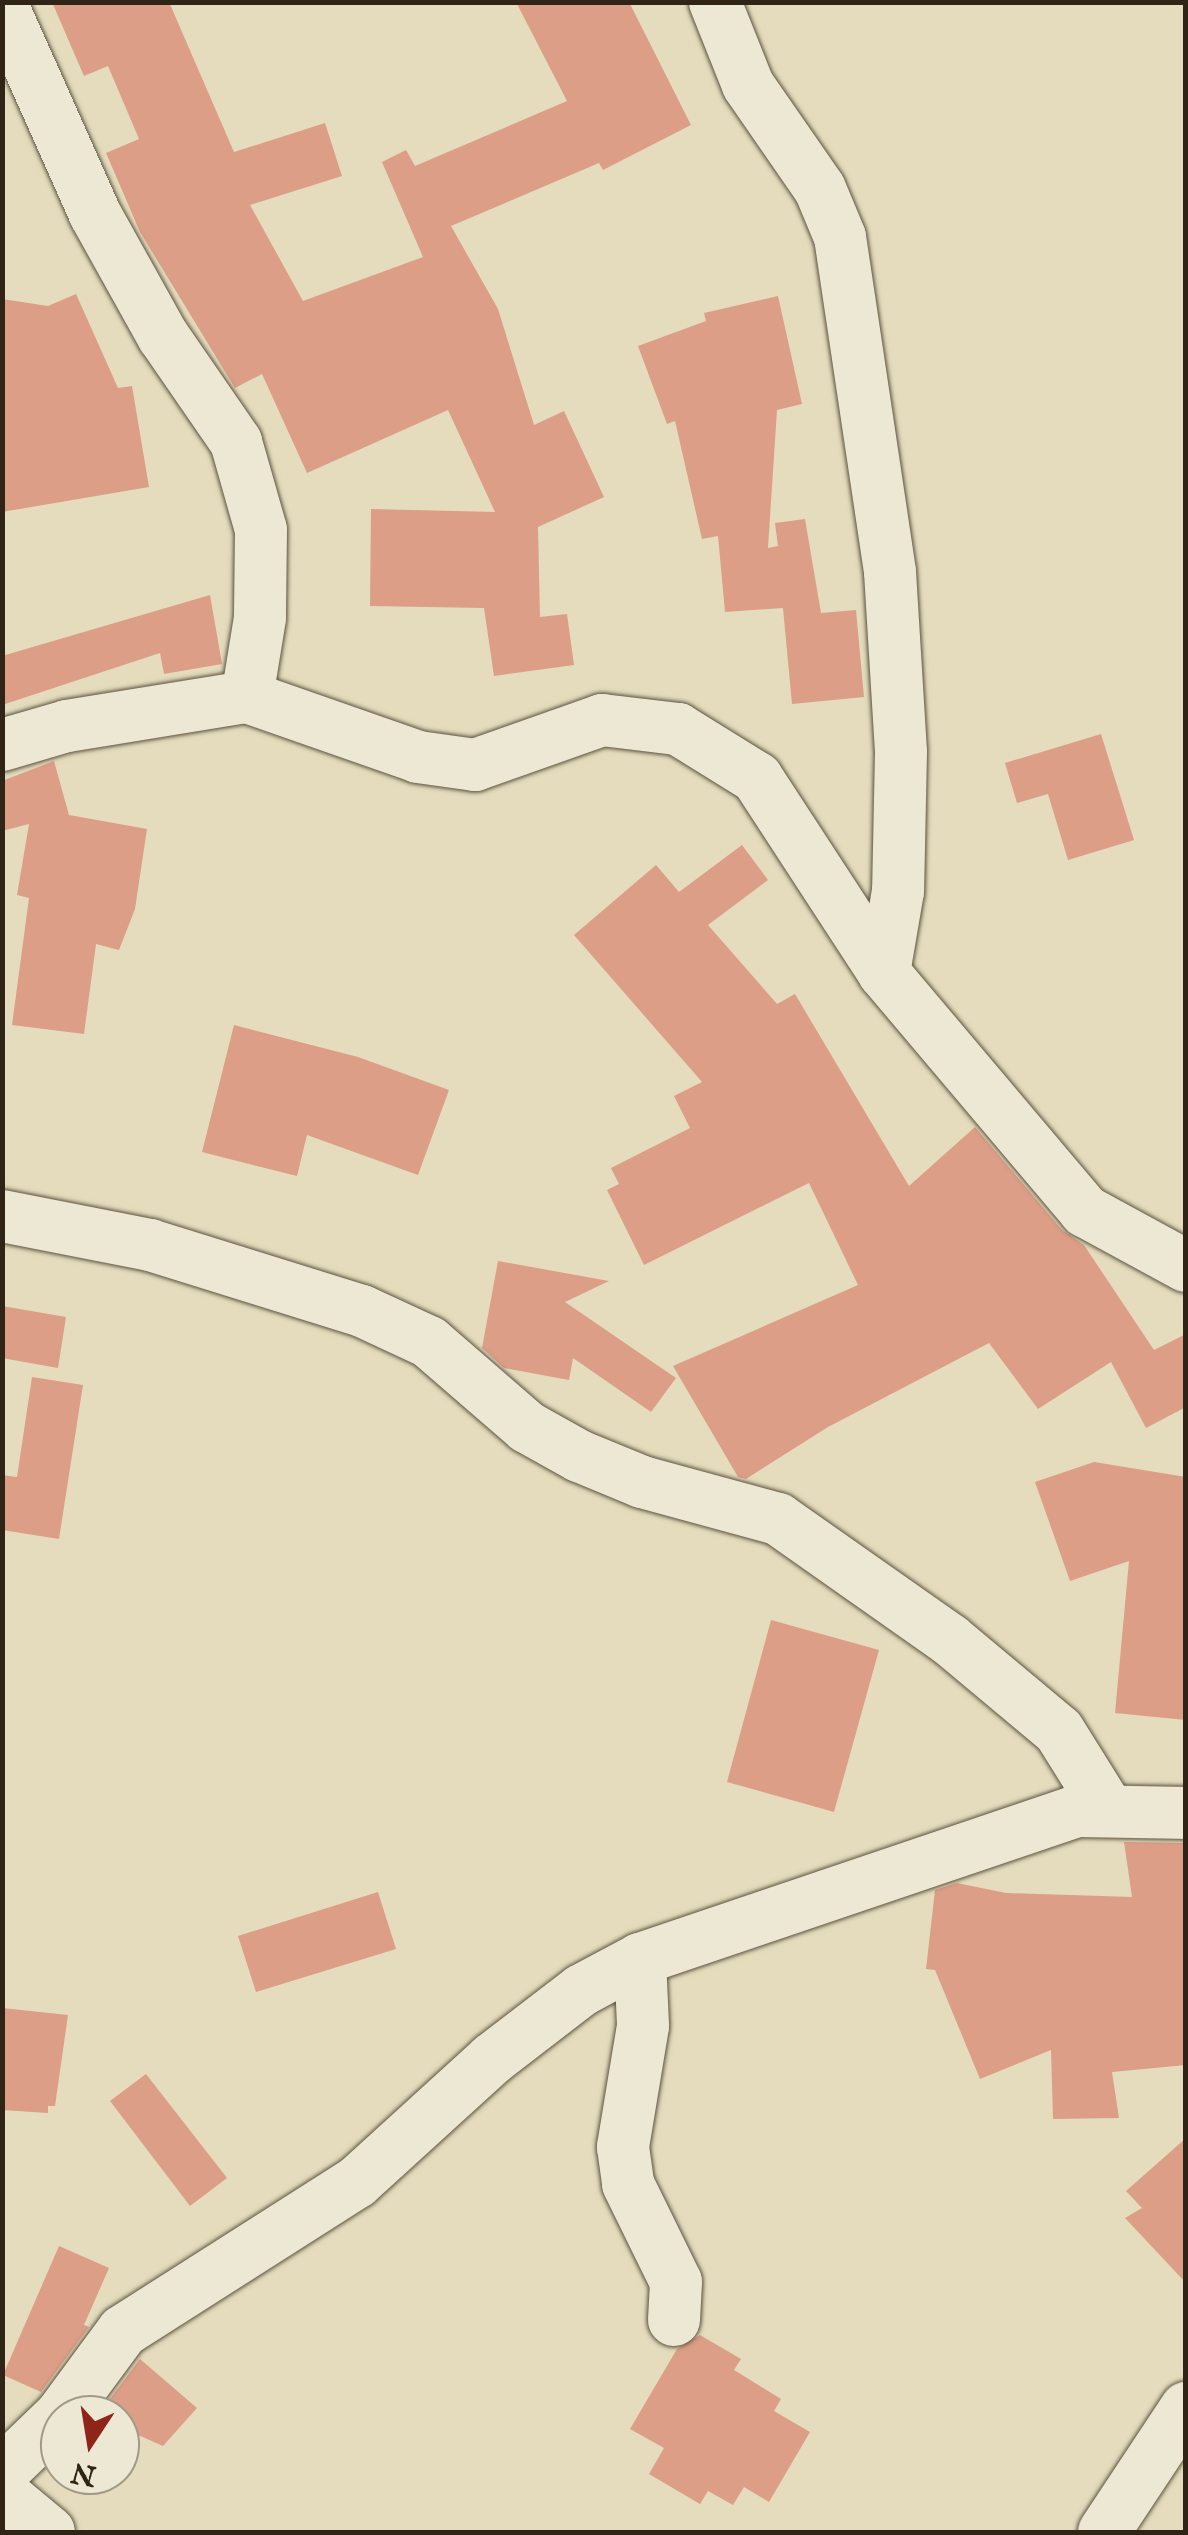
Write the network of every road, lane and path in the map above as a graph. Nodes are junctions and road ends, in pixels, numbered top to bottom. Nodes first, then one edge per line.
1 (715, 2) edge
2 (2, 6) edge
3 (247, 696) junction
4 (2, 745) edge
5 (884, 973) junction
6 (2, 1216) edge
7 (1186, 1266) edge
8 (1109, 1811) junction
9 (1186, 1813) edge
10 (640, 1959) junction
11 (674, 2320) dead end
12 (75, 2395) edge
13 (1186, 2408) edge
14 (40, 2435) edge
15 (2, 2472) edge
16 (1104, 2532) edge

1 - 5 street
2 - 3 street
3 - 4 street
3 - 5 street
5 - 7 street
6 - 8 street
8 - 9 street
8 - 10 street
10 - 11 street
10 - 12 street
13 - 16 street
14 - 15 street

